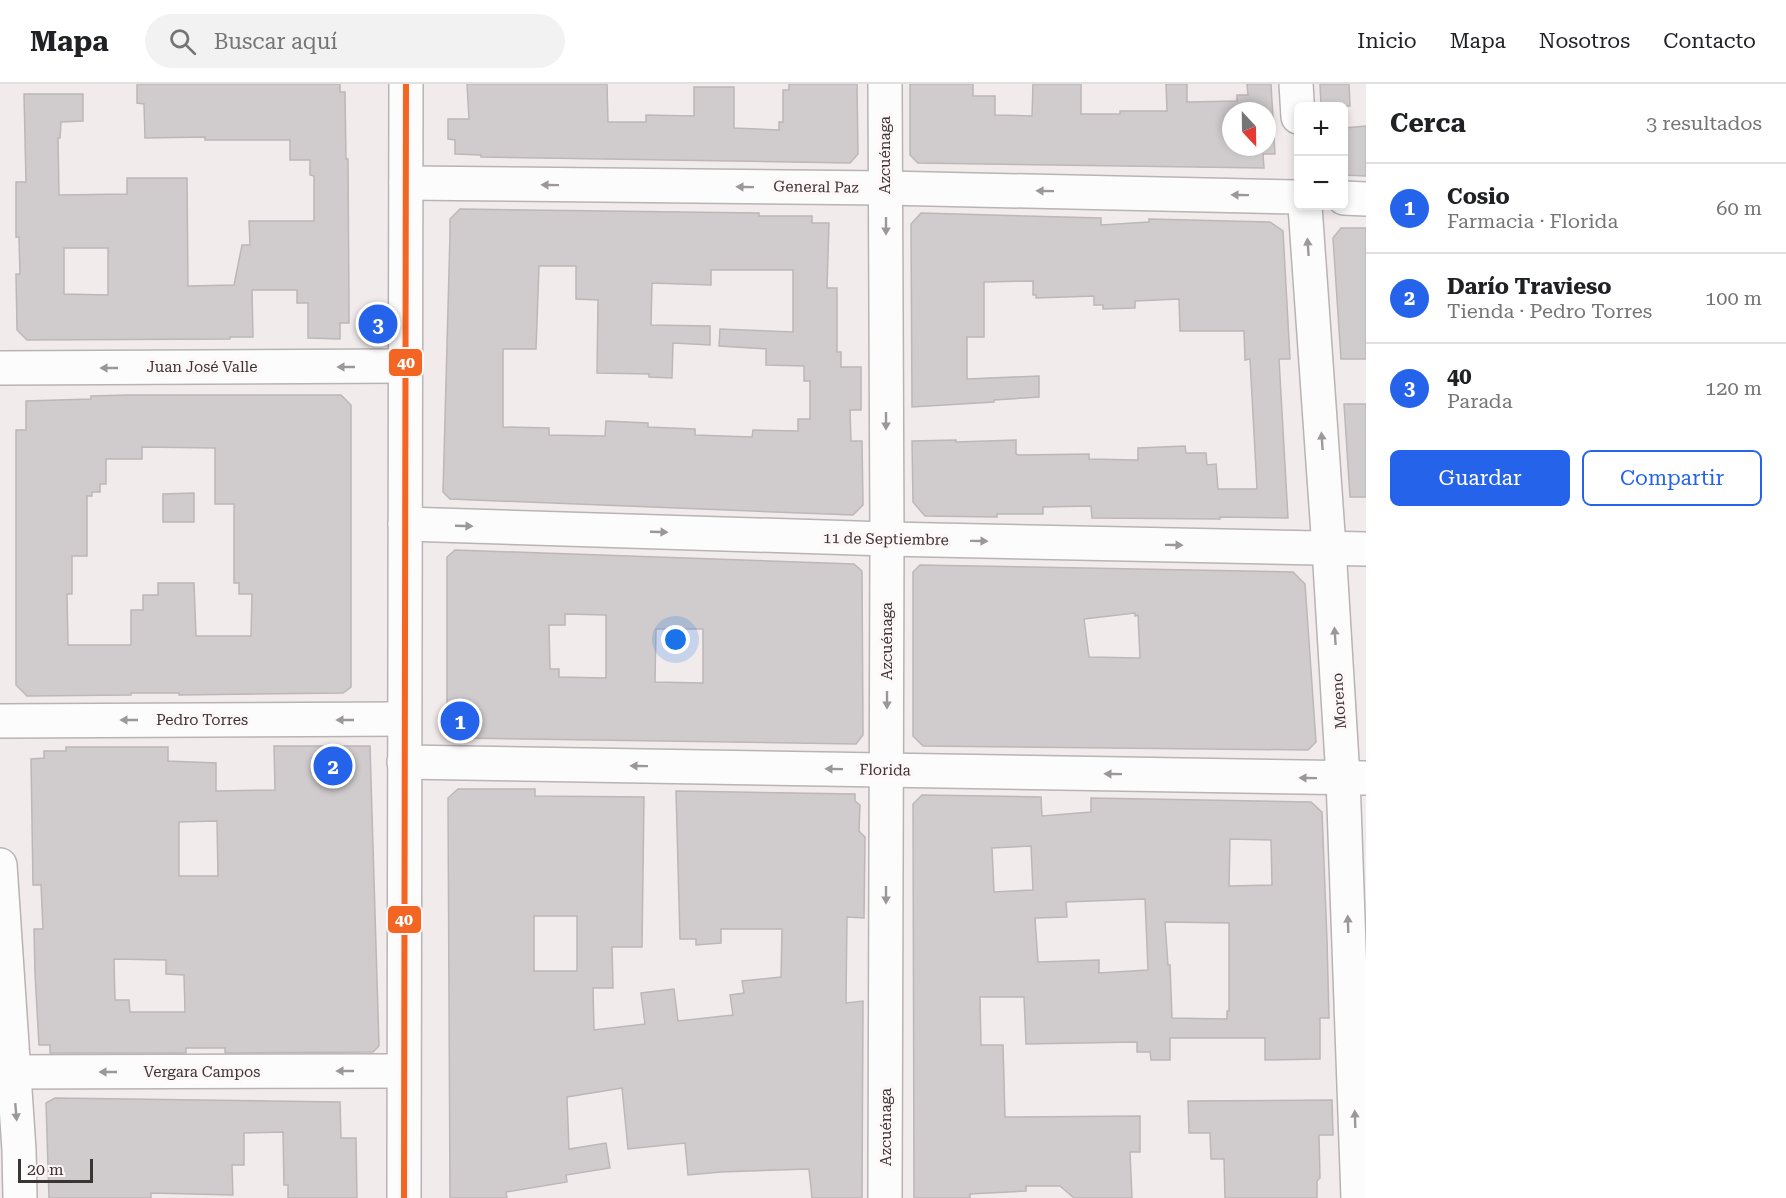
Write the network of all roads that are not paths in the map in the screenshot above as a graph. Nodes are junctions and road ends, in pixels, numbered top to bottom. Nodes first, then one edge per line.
1 (406, 84) edge
2 (885, 84) edge
3 (1296, 84) edge
4 (1298, 102) edge
5 (406, 183) junction
6 (886, 188) junction
7 (1294, 197) edge
8 (1348, 198) edge
9 (1366, 199) edge
10 (1305, 210) edge
11 (404, 366) junction
12 (0, 368) edge
13 (405, 524) junction
14 (887, 539) junction
15 (1329, 548) junction
16 (1366, 549) edge
17 (404, 719) junction
18 (0, 721) edge
19 (404, 762) junction
20 (887, 770) junction
21 (1355, 778) edge
22 (0, 865) edge
23 (403, 1071) junction
24 (6, 1072) edge
25 (20, 1198) edge
26 (404, 1198) edge
27 (885, 1198) edge
28 (1358, 1198) edge

1 - 5 street
2 - 6 street, Azcuénaga
3 - 4 street
6 -> 5 street, General Paz
5 - 11 street
7 -> 6 street, General Paz
6 -> 14 street, Azcuénaga
8 - 9 street
15 -> 10 street, Moreno
11 -> 12 street, Juan José Valle
11 - 13 street
13 -> 14 street, 11 de Septiembre
13 - 17 street
14 -> 15 street, 11 de Septiembre
14 -> 20 street, Azcuénaga
15 - 16 street, 11 de Septiembre
21 -> 15 street, Moreno
17 -> 18 street, Pedro Torres
17 - 19 street
20 -> 19 street, Florida
19 - 23 street
21 -> 20 street, Florida
20 -> 27 street, Azcuénaga
28 -> 21 street, Moreno
22 - 24 street
23 -> 24 street, Vergara Campos
23 - 26 street
24 -> 25 street

